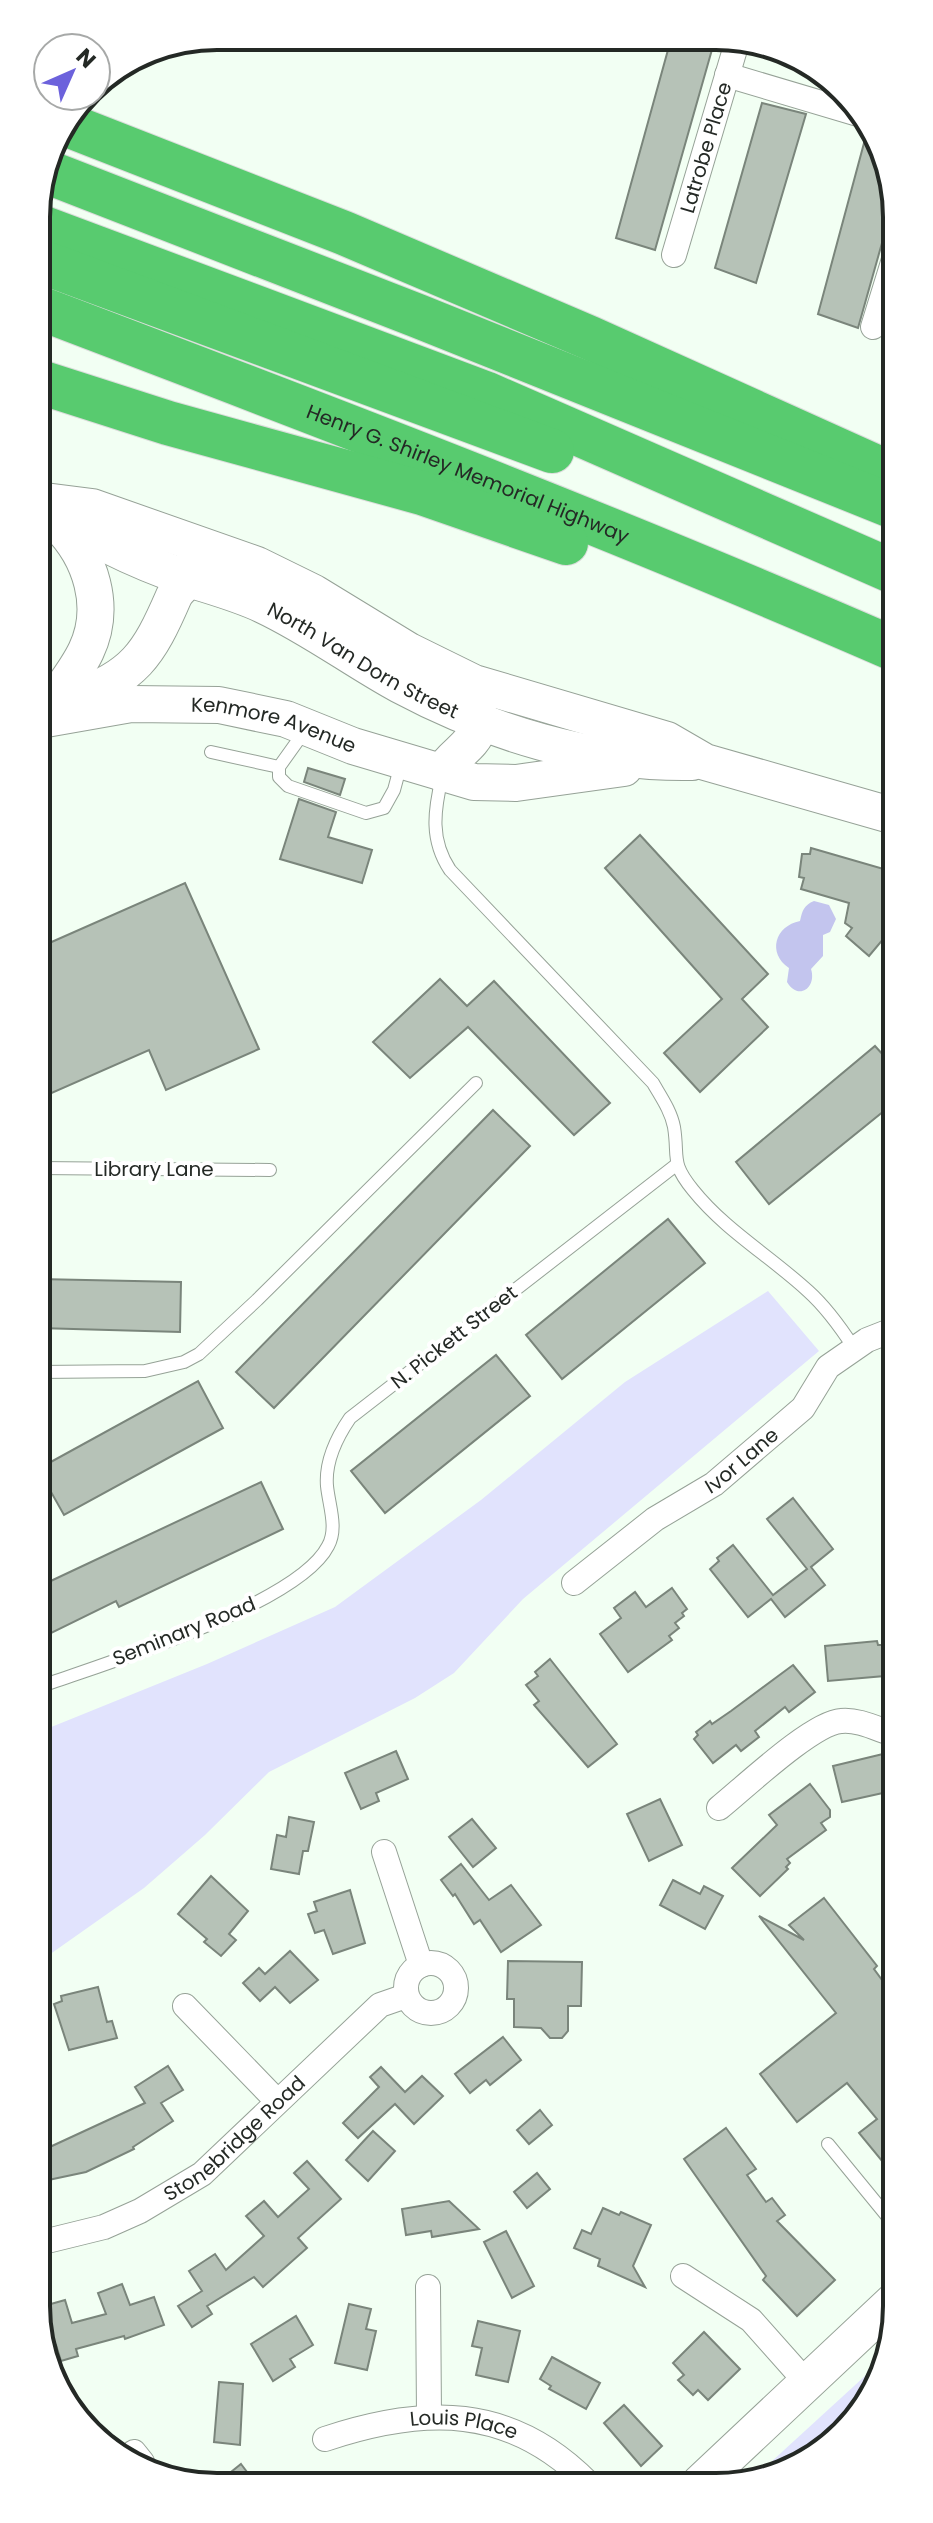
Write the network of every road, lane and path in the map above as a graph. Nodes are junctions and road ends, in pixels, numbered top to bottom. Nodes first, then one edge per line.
1 (734, 51) edge
2 (727, 75) junction
3 (844, 110) edge
4 (88, 112) edge
5 (76, 126) edge
6 (125, 147) junction
7 (56, 175) edge
8 (50, 230) edge
9 (674, 255) dead end
10 (50, 265) edge
11 (883, 295) edge
12 (50, 312) edge
13 (873, 327) dead end
14 (50, 385) edge
15 (883, 470) edge
16 (50, 503) edge
17 (883, 503) edge
18 (50, 511) edge
19 (50, 515) edge
20 (202, 545) junction
21 (883, 568) edge
22 (883, 569) edge
23 (189, 579) junction
24 (771, 596) junction
25 (883, 644) edge
26 (474, 683) junction
27 (50, 706) edge
28 (99, 708) junction
29 (50, 713) edge
30 (50, 719) edge
31 (479, 721) junction
32 (308, 727) junction
33 (211, 752) dead end
34 (401, 761) junction
35 (705, 762) junction
36 (279, 767) junction
37 (442, 773) junction
38 (883, 813) edge
39 (476, 1083) dead end
40 (676, 1165) junction
41 (50, 1168) edge
42 (270, 1170) dead end
43 (883, 1335) edge
44 (854, 1348) junction
45 (50, 1372) edge
46 (321, 1558) joint
47 (574, 1583) dead end
48 (50, 1683) edge
49 (883, 1731) edge
50 (719, 1808) dead end
51 (384, 1852) dead end
52 (421, 1965) junction
53 (406, 1996) junction
54 (185, 2006) dead end
55 (277, 2101) junction
56 (828, 2144) dead end
57 (883, 2211) edge
58 (50, 2240) edge
59 (683, 2276) dead end
60 (428, 2287) dead end
61 (883, 2311) edge
62 (807, 2383) junction
63 (429, 2416) junction
64 (325, 2439) dead end
65 (576, 2473) edge
66 (711, 2473) edge

1 - 2 street, Latrobe Place
2 - 3 street
2 - 9 street, Latrobe Place
4 - 6 highway
5 - 6 highway
6 - 15 highway
7 - 17 highway
8 - 21 highway
10 - 22 highway
11 - 13 street
12 - 24 highway, Henry G. Shirley Memorial Highway
14 - 24 highway
16 - 20 street, North Van Dorn Street
18 - 23 street, North Van Dorn Street
19 - 27 street
20 - 23 street, Kenmore Avenue
20 - 26 street, North Van Dorn Street
23 - 28 street, Kenmore Avenue
23 - 29 street, Kenmore Avenue
23 - 31 street, North Van Dorn Street
24 - 25 highway, Henry G. Shirley Memorial Highway
26 - 31 street
26 - 35 street, North Van Dorn Street
28 - 30 street, Kenmore Avenue
28 - 32 street, Kenmore Avenue
31 - 35 street, North Van Dorn Street
31 - 37 street
32 - 34 street, Kenmore Avenue
32 - 36 lane
33 - 36 lane
34 - 36 lane
34 - 37 street, Kenmore Avenue
35 - 37 street, Kenmore Avenue
35 - 38 street, North Van Dorn Street
37 - 40 lane
39 - 45 lane
40 - 44 lane
40 - 46 lane, N. Pickett Street
41 - 42 lane, Library Lane
43 - 44 street, Ivor Lane
44 - 47 street, Ivor Lane
46 - 48 lane, Seminary Road
49 - 50 street
51 - 52 street
52 - 53 street
52 - 53 street
53 - 55 street, Stonebridge Road
54 - 55 street
55 - 58 street, Stonebridge Road
56 - 57 lane
59 - 62 street
60 - 63 street
61 - 62 street
62 - 66 street
63 - 64 street, Louis Place
63 - 65 street, Louis Place

